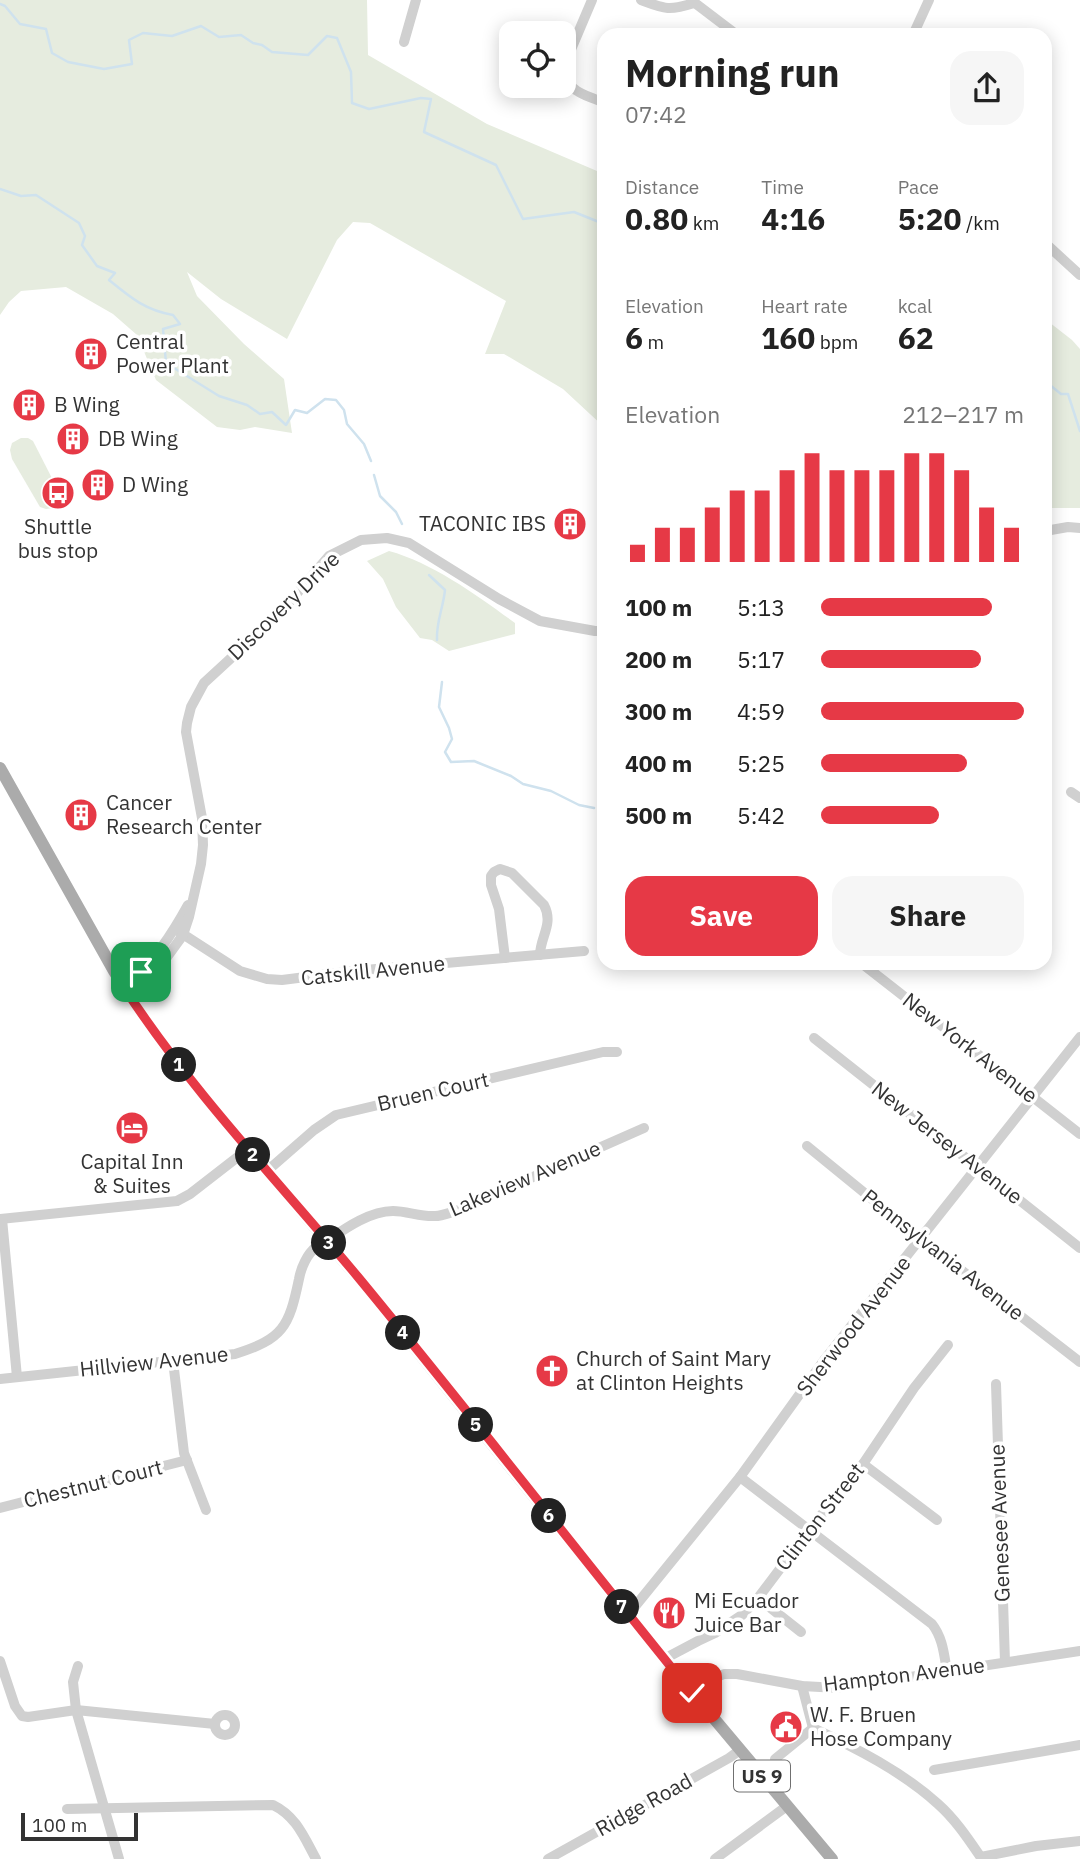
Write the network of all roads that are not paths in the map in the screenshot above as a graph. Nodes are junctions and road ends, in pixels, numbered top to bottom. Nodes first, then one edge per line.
1 (416, 0) edge
2 (592, 0) edge
3 (640, 0) edge
4 (929, 0) edge
5 (693, 1) edge
6 (728, 28) edge
7 (916, 28) edge
8 (404, 42) dead end
9 (597, 100) edge
10 (1052, 249) edge
11 (1080, 275) edge
12 (1080, 528) edge
13 (1052, 530) edge
14 (597, 631) edge
15 (0, 768) edge
16 (179, 932) junction
17 (584, 951) dead end
18 (540, 955) junction
19 (505, 958) junction
20 (870, 970) edge
21 (125, 989) junction
22 (1080, 1037) edge
23 (814, 1038) dead end
24 (617, 1052) dead end
25 (1034, 1098) junction
26 (644, 1128) dead end
27 (1080, 1134) edge
28 (807, 1146) dead end
29 (248, 1149) junction
30 (977, 1168) junction
31 (267, 1171) junction
32 (1, 1219) edge
33 (921, 1239) junction
34 (328, 1241) junction
35 (1080, 1248) edge
36 (948, 1345) dead end
37 (173, 1361) junction
38 (1080, 1362) edge
39 (17, 1377) junction
40 (0, 1379) edge
41 (996, 1384) dead end
42 (187, 1460) junction
43 (863, 1464) junction
44 (740, 1477) junction
45 (0, 1508) edge
46 (206, 1510) dead end
47 (937, 1520) dead end
48 (810, 1529) junction
49 (758, 1598) junction
50 (628, 1615) junction
51 (801, 1632) dead end
52 (1080, 1651) edge
53 (664, 1660) junction
54 (0, 1661) edge
55 (1005, 1662) junction
56 (78, 1666) dead end
57 (947, 1671) junction
58 (802, 1686) junction
59 (692, 1693) junction
60 (75, 1710) junction
61 (215, 1724) dead end
62 (813, 1728) junction
63 (1080, 1745) edge
64 (740, 1750) junction
65 (775, 1759) dead end
66 (934, 1770) dead end
67 (787, 1806) junction
68 (67, 1809) dead end
69 (105, 1809) junction
70 (1080, 1840) edge
71 (982, 1858) edge
72 (119, 1859) edge
73 (316, 1859) edge
74 (548, 1859) edge
75 (715, 1859) edge
76 (832, 1859) edge

1 - 8 street
2 - 9 street
3 - 5 street
4 - 7 street
5 - 6 street
10 - 11 street
12 - 13 street
14 - 16 street, Discovery Drive
15 - 21 main road, US 9
16 - 19 street, Catskill Avenue
16 - 21 street, Discovery Drive
17 - 18 street, Catskill Avenue
18 - 19 street, Catskill Avenue
18 - 19 street
20 - 25 street, New York Avenue
21 - 29 main road, US 9
22 - 25 street, Sherwood Avenue
23 - 30 street, New Jersey Avenue
24 - 31 street, Bruen Court
25 - 27 street, New York Avenue
25 - 30 street, Sherwood Avenue
26 - 34 street, Lakeview Avenue
28 - 33 street, Pennsylvania Avenue
29 - 31 main road, US 9
29 - 32 street
30 - 33 street, Sherwood Avenue
30 - 35 street, New Jersey Avenue
31 - 34 main road, US 9
32 - 39 street
33 - 38 street, Pennsylvania Avenue
33 - 44 street, Sherwood Avenue
34 - 37 street, Hillview Avenue
34 - 50 main road, US 9
36 - 43 street, Clinton Street
37 - 39 street, Hillview Avenue
37 - 42 street
39 - 40 street, Hillview Avenue
41 - 55 street, Genesee Avenue
42 - 45 street, Chestnut Court
42 - 46 street
43 - 47 street
43 - 48 street, Clinton Street
44 - 48 street
44 - 50 street, Sherwood Avenue
48 - 49 street, Clinton Street
48 - 57 street
49 - 51 street
49 - 53 street, Clinton Street
50 - 53 main road, US 9
52 - 55 street, Hampton Avenue
53 - 59 main road, US 9
54 - 60 street
55 - 57 street, Hampton Avenue
56 - 60 street
57 - 58 street, Hampton Avenue
58 - 59 street, Hampton Avenue
58 - 62 street
59 - 64 main road, US 9
60 - 61 street
60 - 69 street
62 - 65 street
62 - 71 street
63 - 66 street
64 - 67 main road, US 9
64 - 74 street, Ridge Road
67 - 75 street
67 - 76 main road, US 9
68 - 69 street
69 - 72 street
69 - 73 street
70 - 71 street

